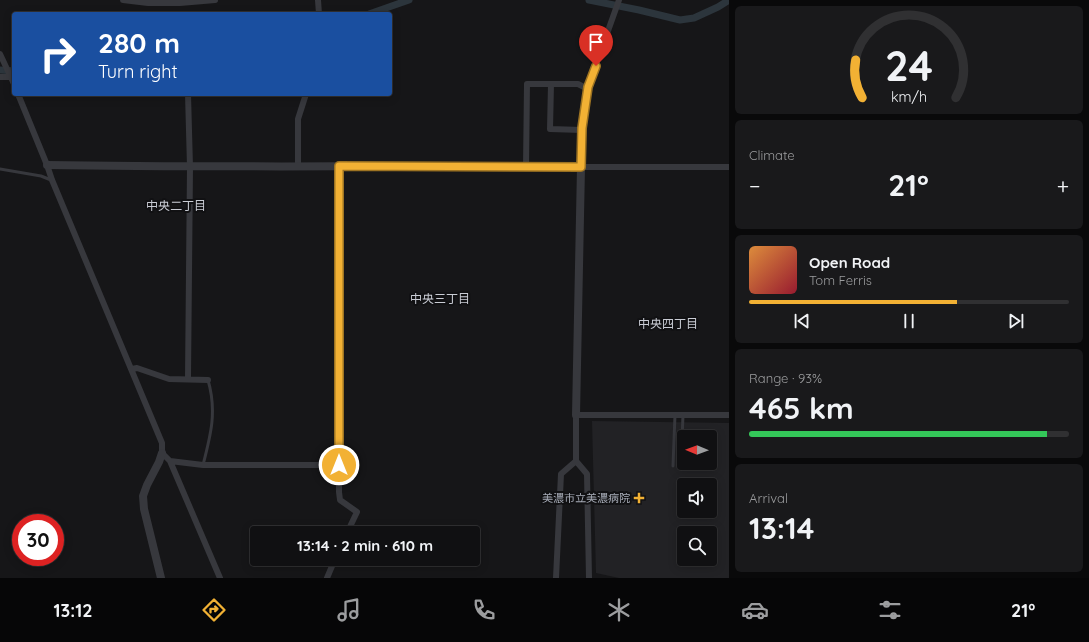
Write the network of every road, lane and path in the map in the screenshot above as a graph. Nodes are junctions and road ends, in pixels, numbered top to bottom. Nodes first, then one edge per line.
1 (123, 0) edge
2 (215, 0) edge
3 (318, 0) edge
4 (619, 0) edge
5 (319, 12) edge
6 (0, 54) edge
7 (0, 77) edge
8 (12, 77) edge
9 (551, 84) junction
10 (588, 89) junction
11 (19, 96) edge
12 (188, 96) edge
13 (305, 96) edge
14 (582, 130) junction
15 (47, 164) junction
16 (339, 166) junction
17 (526, 166) junction
18 (190, 167) junction
19 (298, 167) junction
20 (581, 167) junction
21 (729, 167) edge
22 (0, 169) edge
23 (52, 180) junction
24 (132, 369) junction
25 (188, 378) junction
26 (208, 380) joint
27 (576, 415) junction
28 (674, 415) junction
29 (683, 415) junction
30 (729, 415) edge
31 (682, 430) edge
32 (162, 453) junction
33 (170, 461) junction
34 (576, 461) junction
35 (204, 465) junction
36 (339, 465) junction
37 (673, 466) dead end
38 (350, 526) edge
39 (332, 566) edge
40 (162, 577) edge
41 (220, 578) edge
42 (327, 578) edge
43 (556, 578) edge
44 (588, 578) edge

1 - 2 street
3 - 5 street
4 - 10 street
6 - 8 street
7 - 8 street
9 - 10 street
9 - 14 street
9 - 17 street
10 - 14 street
11 - 15 street
12 - 18 street
13 - 19 street
14 - 20 street
15 - 18 street
15 - 23 street
16 - 17 street
16 - 19 street
16 - 36 street
17 - 20 street
18 - 19 street
18 - 25 street
20 - 21 street
20 - 27 street
22 - 23 lane
23 - 24 street
24 - 25 street
24 - 32 street
25 - 26 street
26 - 35 lane
27 - 28 street
27 - 34 street
28 - 29 street
28 - 37 lane
29 - 30 street
29 - 31 lane
32 - 33 street
32 - 40 street
33 - 35 street
33 - 41 street
34 - 43 street
34 - 44 street
35 - 36 street
36 - 38 street
39 - 42 street

